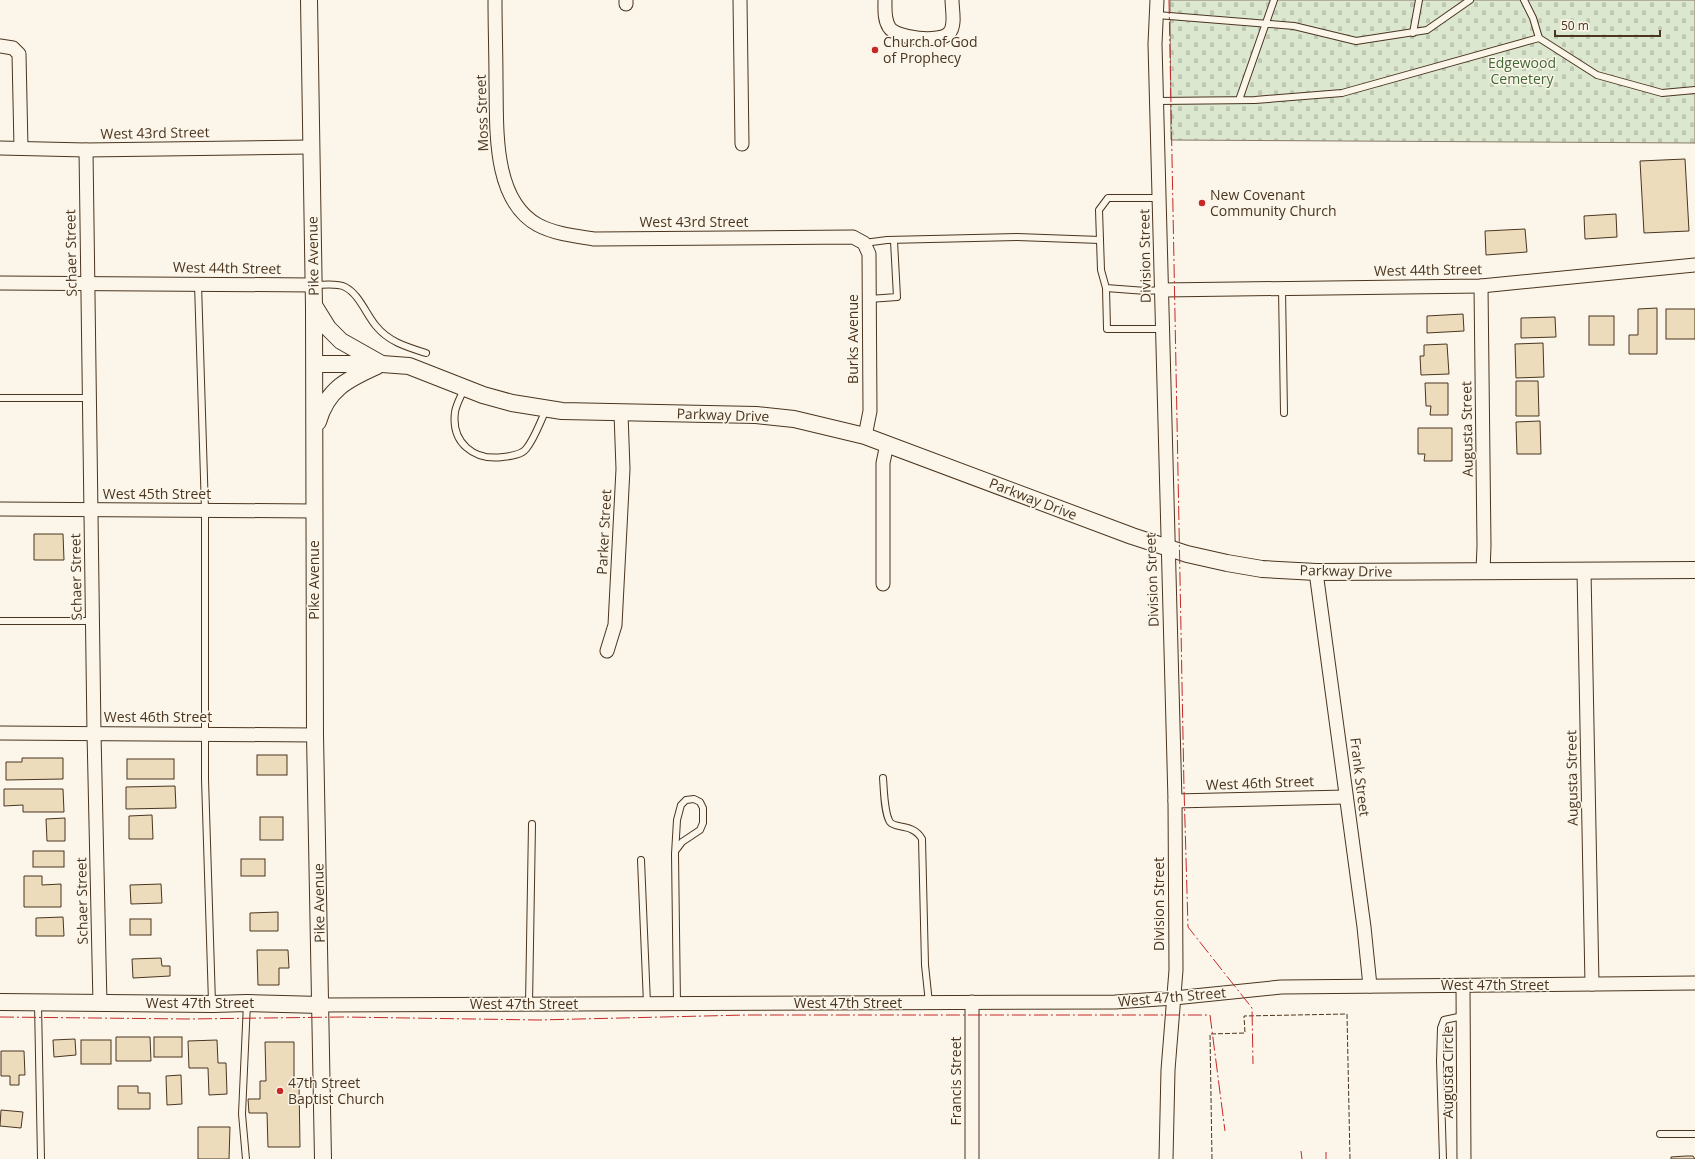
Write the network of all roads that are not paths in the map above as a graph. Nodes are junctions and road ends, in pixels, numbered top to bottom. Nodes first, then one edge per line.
1 (309, 0) edge
2 (495, 0) edge
3 (740, 0) edge
4 (885, 0) edge
5 (952, 0) edge
6 (1157, 0) edge
7 (1274, 0) edge
8 (1419, 0) edge
9 (1470, 0) edge
10 (1524, 0) edge
11 (1157, 15) junction
12 (1266, 24) junction
13 (1413, 32) junction
14 (1539, 38) junction
15 (0, 46) edge
16 (1695, 90) edge
17 (1239, 100) junction
18 (1157, 101) junction
19 (742, 144) dead end
20 (311, 147) junction
21 (0, 148) edge
22 (21, 148) junction
23 (86, 150) junction
24 (1159, 198) junction
25 (528, 217) joint
26 (1100, 240) junction
27 (894, 241) junction
28 (864, 243) junction
29 (1695, 265) edge
30 (0, 283) edge
31 (88, 283) junction
32 (198, 283) junction
33 (313, 285) junction
34 (1481, 286) junction
35 (1106, 288) junction
36 (1282, 289) junction
37 (1162, 290) junction
38 (869, 299) junction
39 (314, 307) junction
40 (1162, 329) junction
41 (426, 353) dead end
42 (315, 364) junction
43 (382, 364) junction
44 (464, 389) junction
45 (0, 398) edge
46 (90, 398) junction
47 (546, 409) junction
48 (620, 413) junction
49 (1284, 413) dead end
50 (314, 435) junction
51 (865, 436) junction
52 (887, 444) junction
53 (0, 509) edge
54 (91, 509) junction
55 (205, 510) junction
56 (314, 511) junction
57 (1167, 548) junction
58 (1695, 570) edge
59 (1483, 571) junction
60 (1584, 571) junction
61 (1316, 572) junction
62 (883, 584) dead end
63 (0, 621) edge
64 (93, 621) junction
65 (607, 651) dead end
66 (0, 733) edge
67 (94, 733) junction
68 (205, 733) junction
69 (315, 735) junction
70 (883, 778) dead end
71 (1346, 797) junction
72 (1175, 801) junction
73 (532, 824) dead end
74 (676, 850) junction
75 (641, 860) dead end
76 (1695, 983) edge
77 (1592, 984) junction
78 (1370, 986) junction
79 (1463, 986) junction
80 (1174, 998) junction
81 (0, 1002) edge
82 (38, 1002) junction
83 (972, 1002) junction
84 (247, 1003) junction
85 (929, 1003) junction
86 (100, 1004) junction
87 (212, 1004) junction
88 (529, 1004) junction
89 (647, 1004) junction
90 (677, 1004) junction
91 (321, 1005) junction
92 (1463, 1016) junction
93 (1660, 1134) dead end
94 (1695, 1134) edge
95 (41, 1159) edge
96 (246, 1159) edge
97 (323, 1159) edge
98 (972, 1159) edge
99 (1166, 1159) edge
100 (1443, 1159) edge
101 (1464, 1159) edge

1 - 20 street, Pike Avenue
2 - 25 street, Moss Street
3 - 19 street
4 - 5 street
6 - 11 street, Division Street
7 - 12 lane
8 - 13 lane
9 - 13 lane
10 - 14 lane
11 - 12 lane
11 - 18 street, Division Street
12 - 13 lane
12 - 17 lane
14 - 16 lane
14 - 17 lane
15 - 22 street
17 - 18 lane
18 - 24 street, Division Street
20 - 23 street, West 43rd Street
20 - 33 street, Pike Avenue
21 - 22 street, West 43rd Street
22 - 23 street, West 43rd Street
23 - 31 street, Schaer Street
24 - 26 lane
24 - 37 street, Division Street
25 - 28 street, West 43rd Street
26 - 27 lane
26 - 35 lane
27 - 28 lane
27 - 38 lane
28 - 38 street, Burks Avenue
29 - 34 street, West 44th Street
30 - 31 street, West 44th Street
31 - 32 street, West 44th Street
31 - 46 street, Schaer Street
32 - 33 street, West 44th Street
32 - 55 lane
33 - 39 street, Pike Avenue
33 - 41 lane, West 44th Street
34 - 36 street, West 44th Street
34 - 59 street, Augusta Street
35 - 37 lane
35 - 40 lane
36 - 37 street, West 44th Street
36 - 49 lane
37 - 40 street, Division Street
38 - 51 street, Burks Avenue
39 - 42 street, Pike Avenue
39 - 43 street, Parkway Drive
40 - 57 street, Division Street
42 - 43 street, Parkway Drive
42 - 50 street, Pike Avenue
43 - 44 street, Parkway Drive
43 - 50 street, Parkway Drive
44 - 47 street, Parkway Drive
44 - 47 lane
45 - 46 lane
46 - 54 street, Schaer Street
47 - 48 street, Parkway Drive
48 - 51 street, Parkway Drive
48 - 65 street, Parker Street
50 - 56 street, Pike Avenue
51 - 52 street, Parkway Drive
52 - 57 street, Parkway Drive
52 - 62 street
53 - 54 street, West 45th Street
54 - 55 street, West 45th Street
54 - 64 street, Schaer Street
55 - 56 street, West 45th Street
55 - 68 lane
56 - 69 street, Pike Avenue
57 - 61 street, Parkway Drive
57 - 72 street, Division Street
58 - 60 street, Parkway Drive
59 - 60 street, Parkway Drive
59 - 61 street, Parkway Drive
60 - 77 street, Augusta Street
61 - 71 street, Frank Street
63 - 64 lane
64 - 67 street, Schaer Street
66 - 67 street, West 46th Street
67 - 68 street, West 46th Street
67 - 86 street, Schaer Street
68 - 69 street, West 46th Street
68 - 87 lane
69 - 91 street, Pike Avenue
70 - 85 lane
71 - 72 street, West 46th Street
71 - 78 street, Frank Street
72 - 80 street, Division Street
73 - 88 lane
74 - 74 lane
74 - 90 lane
75 - 89 lane
76 - 77 street, West 47th Street
77 - 79 street, West 47th Street
78 - 79 street, West 47th Street
78 - 80 street, West 47th Street
79 - 92 street, Augusta Circle
80 - 83 street, West 47th Street
80 - 99 street, Division Street
81 - 82 street, West 47th Street
82 - 86 street, West 47th Street
82 - 95 lane
83 - 85 street, West 47th Street
83 - 98 street, Francis Street
84 - 87 street, West 47th Street
84 - 91 street, West 47th Street
84 - 96 lane
85 - 90 street, West 47th Street
86 - 87 street, West 47th Street
88 - 89 street, West 47th Street
88 - 91 street, West 47th Street
89 - 90 street, West 47th Street
91 - 97 street, Pike Avenue
92 - 100 lane
92 - 101 street, Augusta Circle
93 - 94 lane

